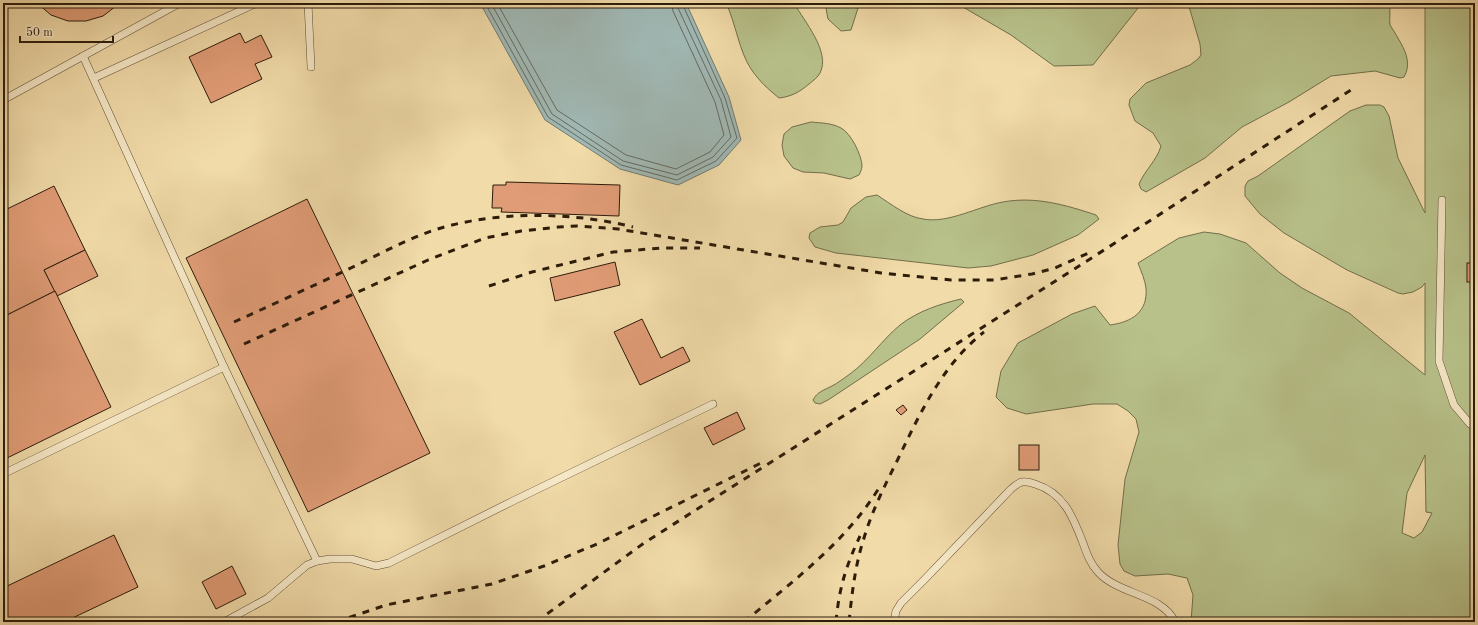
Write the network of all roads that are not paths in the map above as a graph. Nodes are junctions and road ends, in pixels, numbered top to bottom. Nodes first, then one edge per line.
1 (180, 3) edge
2 (257, 3) edge
3 (308, 3) edge
4 (82, 56) junction
5 (311, 67) dead end
6 (94, 78) junction
7 (3, 100) edge
8 (1442, 200) dead end
9 (224, 367) junction
10 (713, 404) dead end
11 (1475, 426) edge
12 (3, 474) edge
13 (317, 561) junction
14 (224, 622) edge
15 (894, 622) edge
16 (1175, 622) edge

1 - 4 lane
2 - 6 lane
3 - 5 lane
4 - 6 lane
4 - 7 lane
6 - 9 lane
8 - 11 lane
9 - 12 lane
9 - 13 lane
10 - 13 lane
13 - 14 lane
15 - 16 lane

